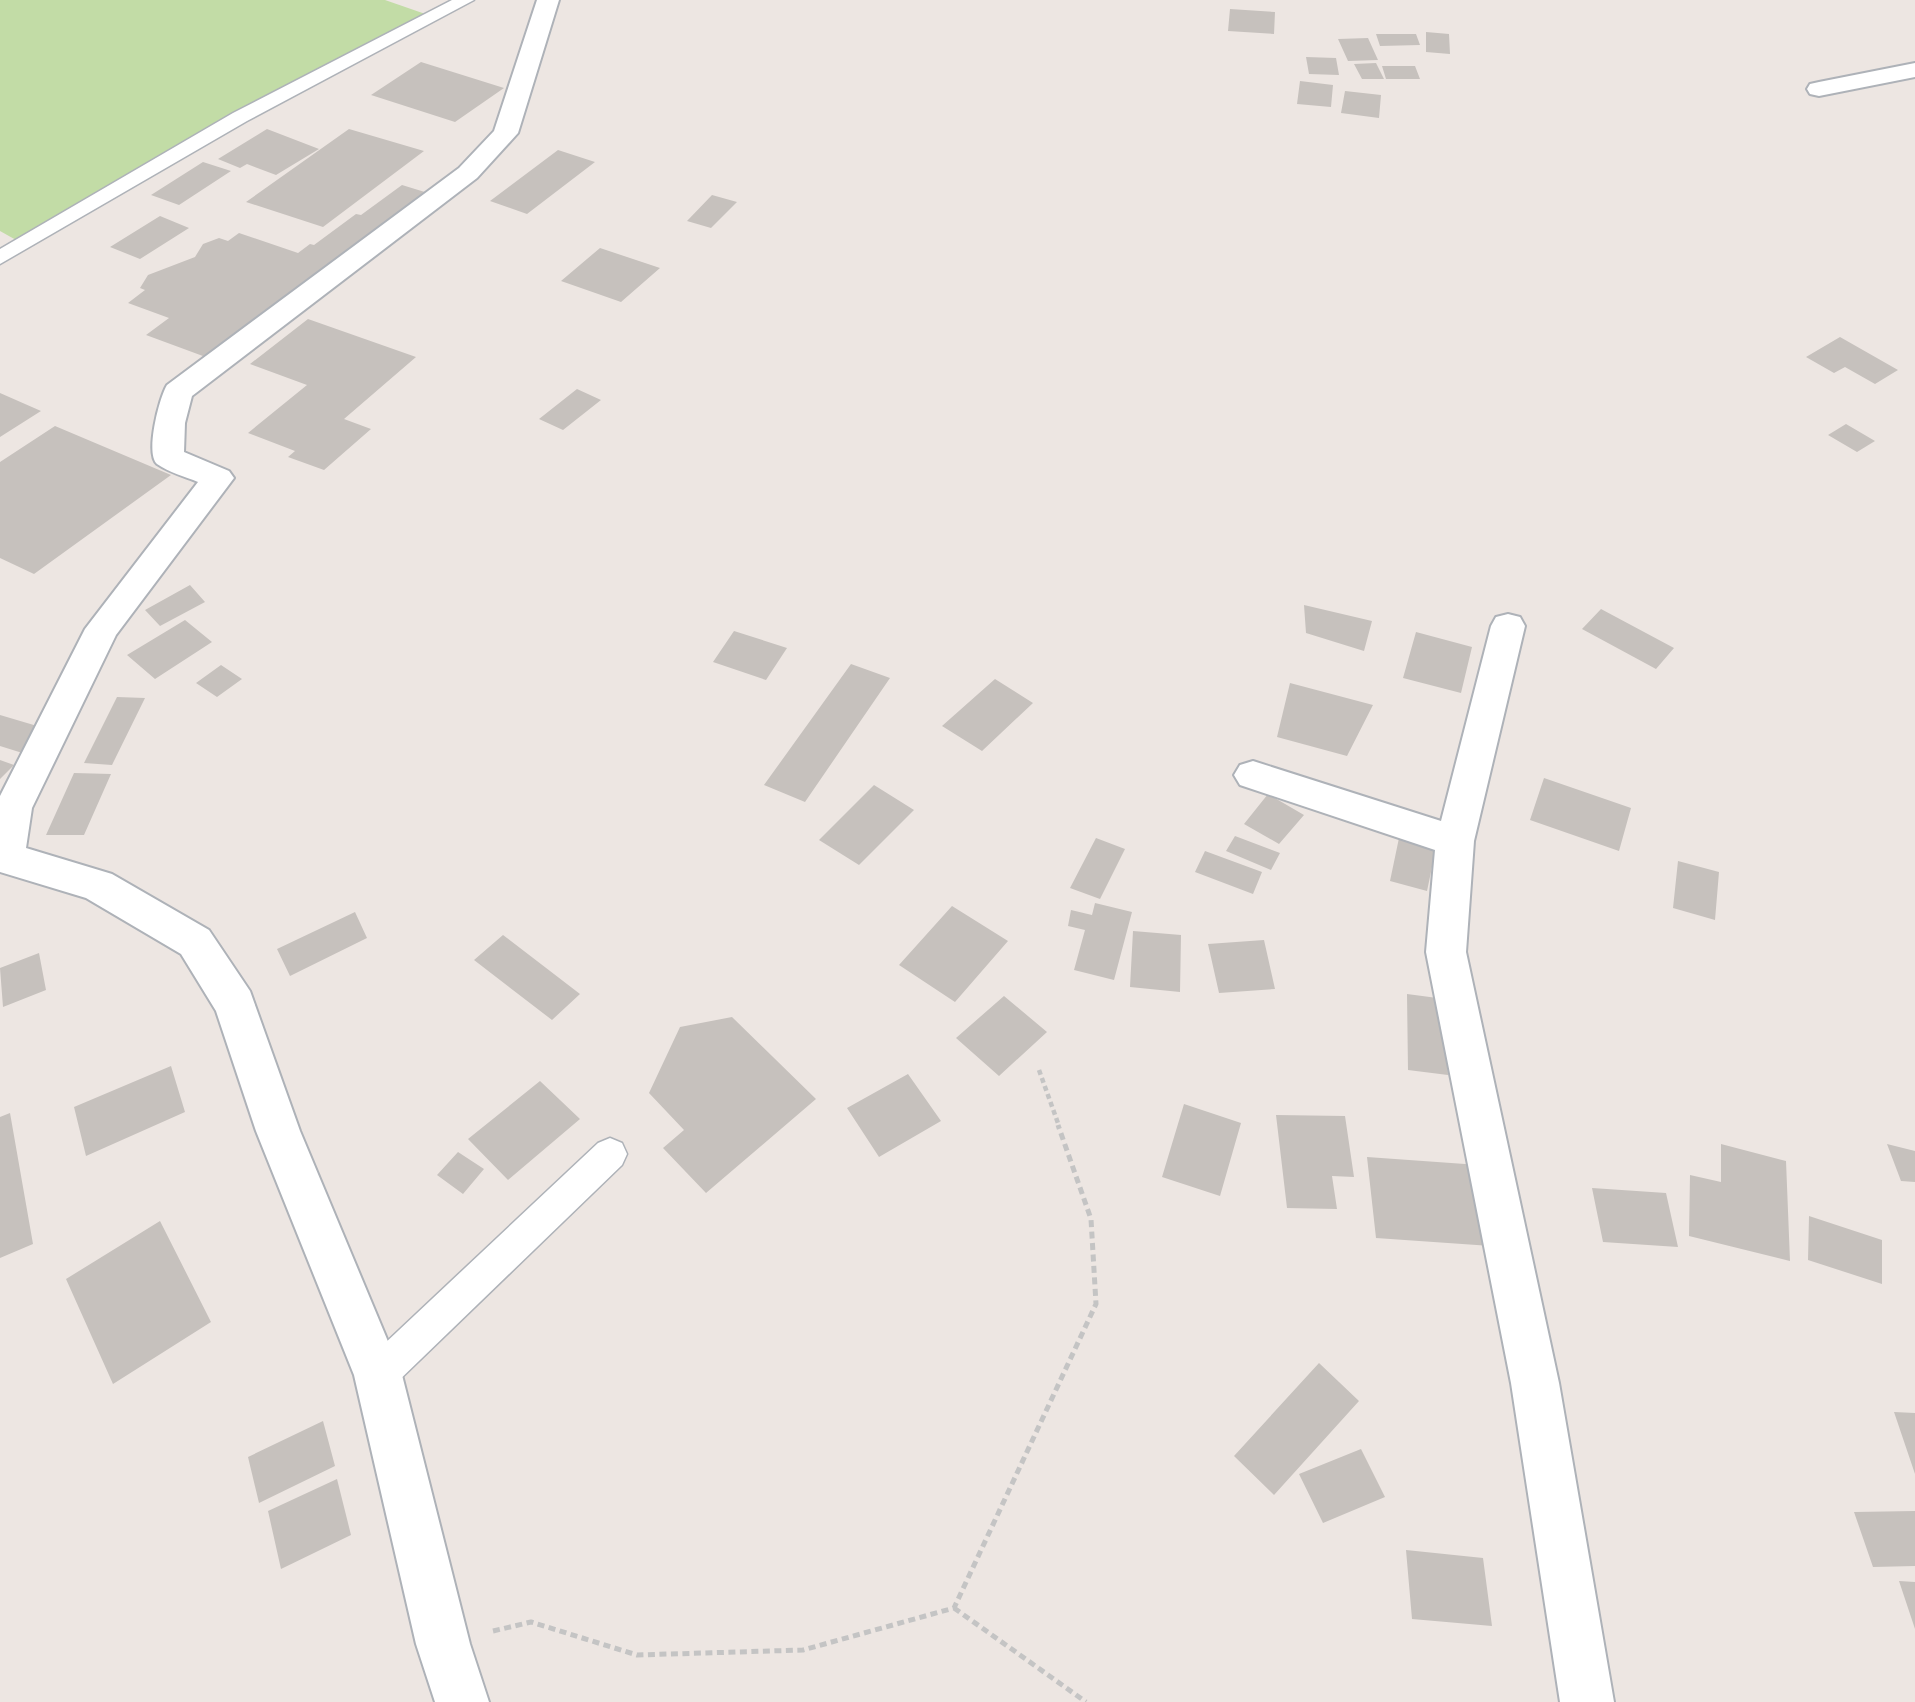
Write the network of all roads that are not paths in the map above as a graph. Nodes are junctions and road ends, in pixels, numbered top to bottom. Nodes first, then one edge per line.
1 (465, 0) edge
2 (548, 0) edge
3 (1915, 70) edge
4 (1819, 89) dead end
5 (0, 258) edge
6 (1508, 626) dead end
7 (1254, 775) dead end
8 (1455, 841) junction
9 (2, 857) edge
10 (610, 1154) dead end
11 (378, 1375) junction
12 (462, 1702) edge
13 (1587, 1702) edge

1 - 5 lane
2 - 9 street
3 - 4 street
6 - 8 street
7 - 8 street
8 - 13 street
9 - 11 street
10 - 11 lane
11 - 12 street

